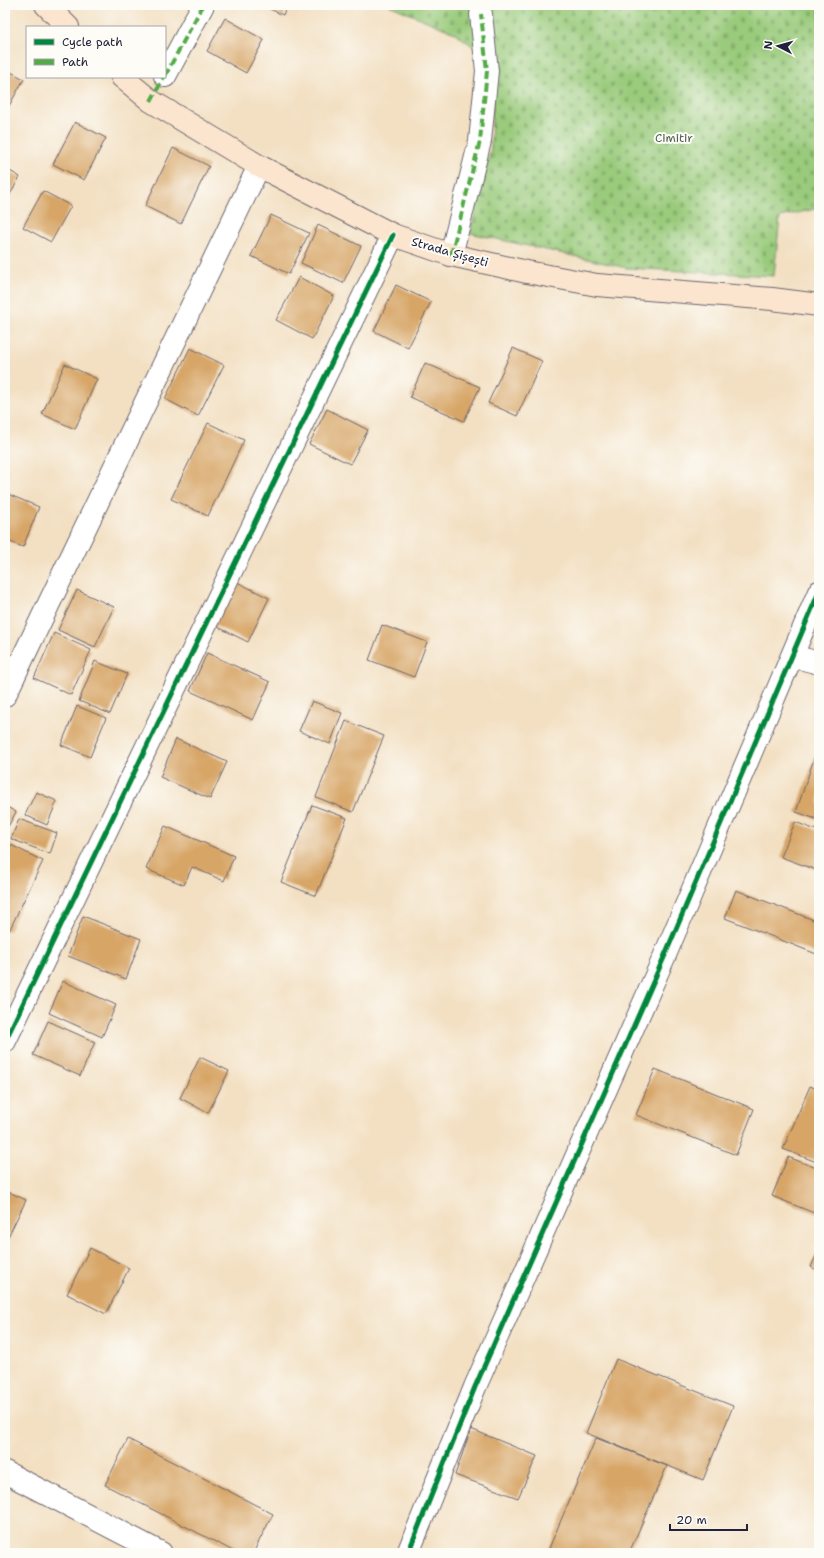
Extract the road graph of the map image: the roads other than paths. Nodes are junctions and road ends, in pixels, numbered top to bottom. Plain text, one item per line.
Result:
1 (46, 5) edge
2 (203, 5) edge
3 (482, 14) dead end
4 (67, 26) edge
5 (166, 75) edge
6 (123, 78) edge
7 (164, 78) edge
8 (152, 101) junction
9 (260, 166) junction
10 (393, 235) junction
11 (451, 255) junction
12 (819, 305) edge
13 (819, 592) edge
14 (792, 656) junction
15 (819, 663) edge
16 (5, 695) edge
17 (5, 1041) edge
18 (5, 1472) edge
19 (161, 1553) edge
20 (408, 1553) edge

1 - 4 street
2 - 5 street
3 - 11 street
6 - 8 street, Strada Șișești
7 - 8 street
8 - 9 street, Strada Șișești
9 - 10 street, Strada Șișești
9 - 16 street
10 - 11 street, Strada Șișești
10 - 17 street
11 - 12 street, Strada Șișești
13 - 14 street
14 - 15 street
14 - 20 street
18 - 19 street

